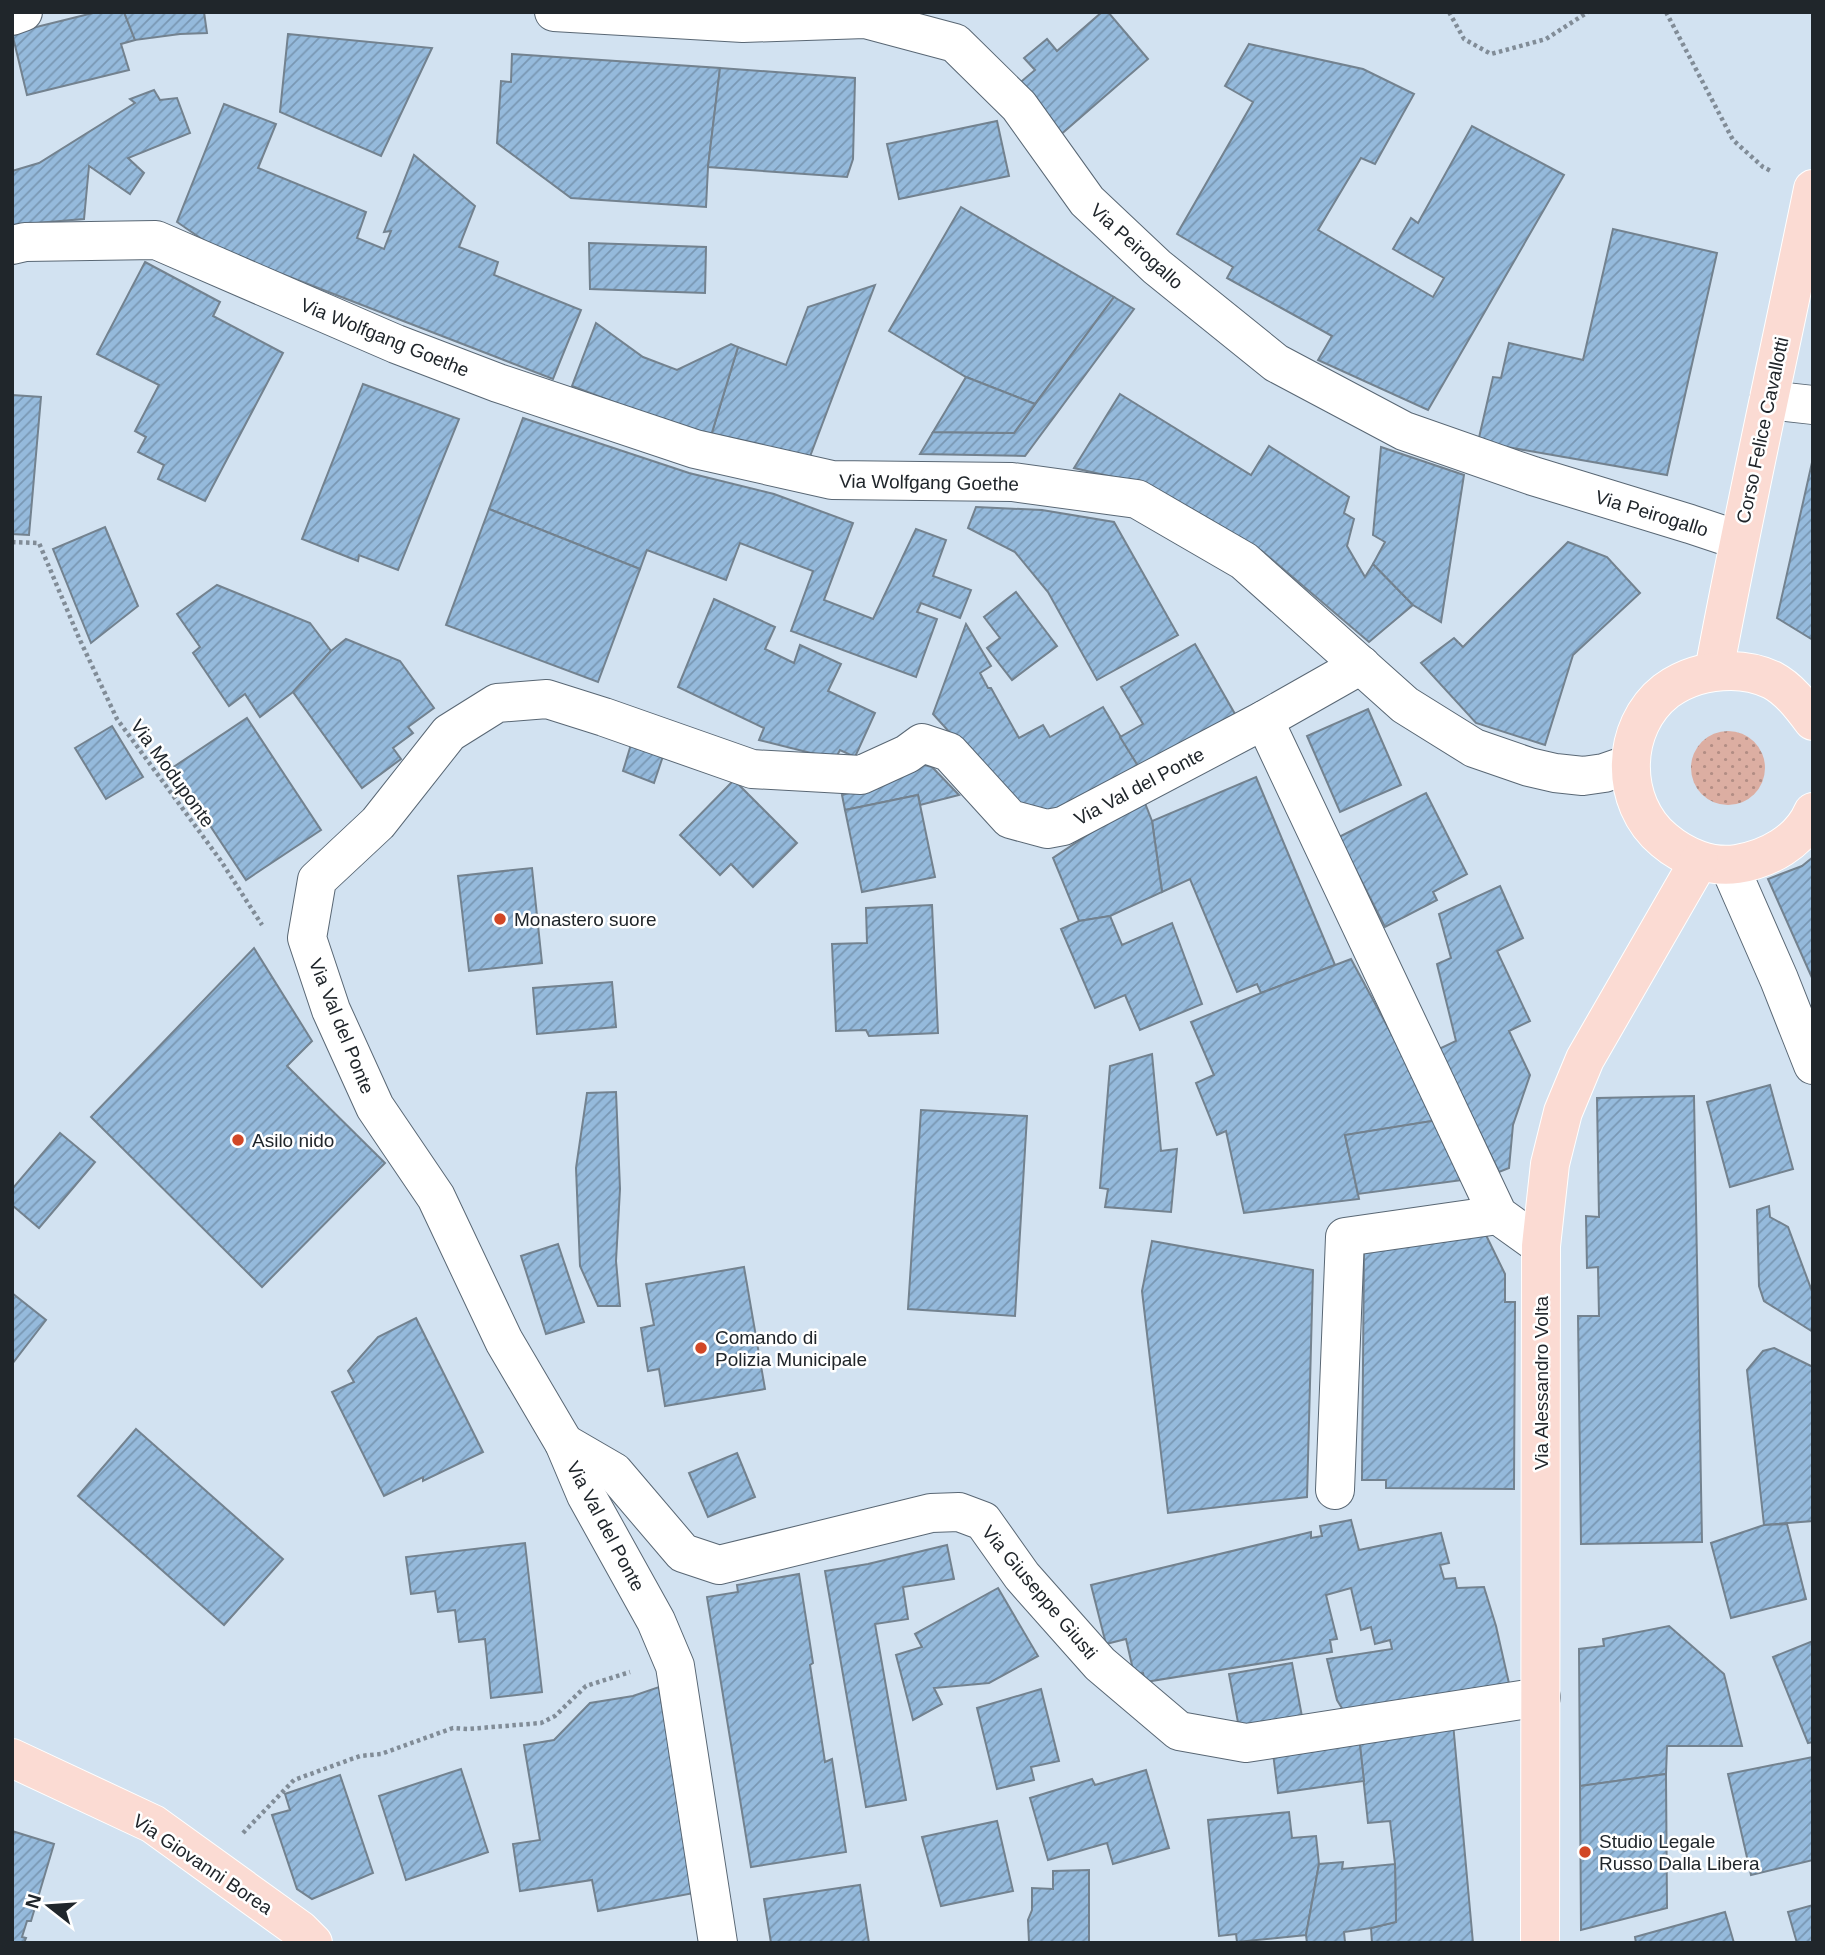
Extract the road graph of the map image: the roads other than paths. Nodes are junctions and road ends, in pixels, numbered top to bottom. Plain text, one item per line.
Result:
1 (23, 12) edge
2 (554, 12) edge
3 (12, 16) edge
4 (1813, 190) edge
5 (12, 245) edge
6 (1769, 400) junction
7 (1813, 405) edge
8 (1738, 540) junction
9 (1361, 665) junction
10 (1714, 671) junction
11 (1264, 720) junction
12 (1813, 721) edge
13 (1630, 764) junction
14 (1813, 812) edge
15 (1714, 863) junction
16 (1813, 1065) edge
17 (1497, 1215) junction
18 (1541, 1246) junction
19 (564, 1443) junction
20 (1335, 1490) dead end
21 (1541, 1697) junction
22 (12, 1758) edge
23 (313, 1943) edge
24 (718, 1943) edge
25 (1540, 1943) edge

1 - 3 street
2 - 8 street, Via Peirogallo
4 - 6 main road, Corso Felice Cavallotti
5 - 9 street, Via Wolfgang Goethe
6 - 7 street
6 - 8 main road, Corso Felice Cavallotti
8 - 10 main road, Corso Felice Cavallotti
9 - 11 street, Via Val del Ponte
9 - 13 street, Via Wolfgang Goethe
10 - 12 main road
10 - 13 main road
11 - 17 street
11 - 19 street, Via Val del Ponte
13 - 15 main road
14 - 15 main road
15 - 16 street
15 - 18 main road, Via Alessandro Volta
17 - 18 street
17 - 20 street
18 - 21 main road, Via Alessandro Volta
19 - 21 street, Via Giuseppe Giusti
19 - 24 street, Via Val del Ponte
21 - 25 main road, Via Alessandro Volta
22 - 23 main road, Via Giovanni Borea

